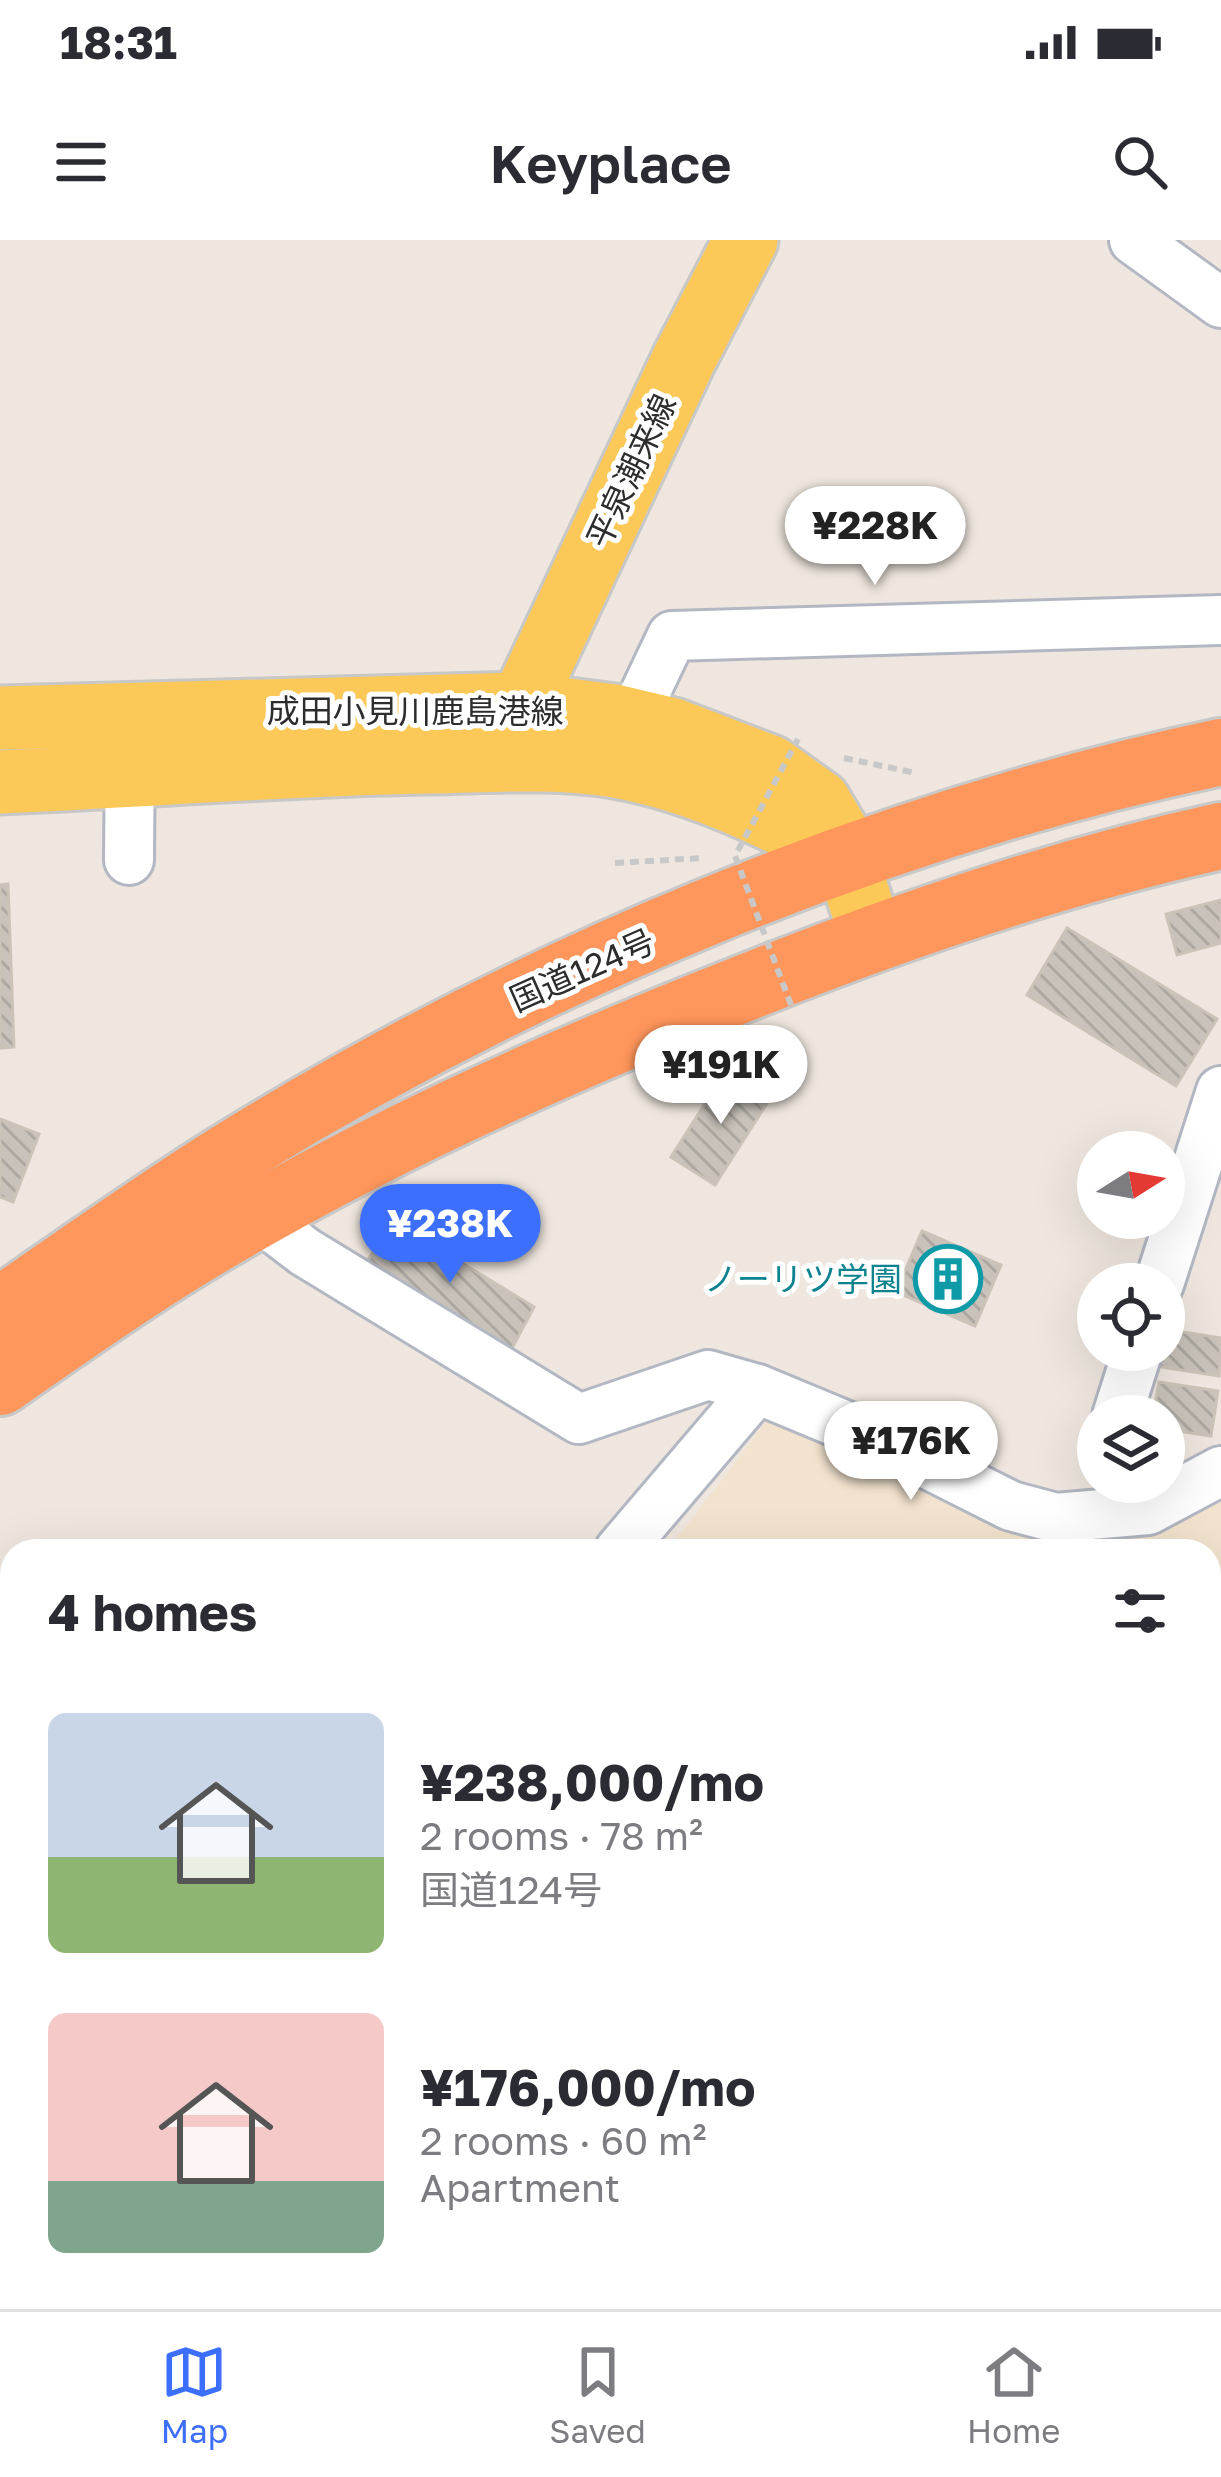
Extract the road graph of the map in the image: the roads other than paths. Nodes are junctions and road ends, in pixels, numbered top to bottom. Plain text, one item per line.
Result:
1 (746, 240) edge
2 (1134, 240) edge
3 (1221, 303) edge
4 (1221, 620) edge
5 (522, 704) junction
6 (130, 715) junction
7 (0, 718) edge
8 (632, 720) junction
9 (1221, 752) edge
10 (129, 777) junction
11 (0, 782) edge
12 (1221, 836) edge
13 (846, 858) junction
14 (129, 860) dead end
15 (872, 937) junction
16 (1221, 1091) edge
17 (259, 1216) junction
18 (1166, 1263) edge
19 (0, 1311) edge
20 (0, 1382) edge
21 (758, 1389) junction
22 (1218, 1475) edge
23 (1185, 1492) edge
24 (1078, 1503) edge
25 (1121, 1503) edge
26 (1162, 1503) edge
27 (629, 1539) edge

1 - 5 main road, 平泉潮来線
2 - 3 street
4 - 8 street
5 - 6 main road, 成田小見川鹿島港線
5 - 8 main road, 成田小見川鹿島港線
6 - 7 main road, 成田小見川鹿島港線
6 - 10 street
8 - 13 main road, 成田小見川鹿島港線
9 - 13 highway, 国道124号
10 - 11 main road, 成田小見川鹿島港線
10 - 13 main road, 成田小見川鹿島港線
10 - 14 street
12 - 15 highway
13 - 15 main road, 成田小見川鹿島港線
13 - 19 highway, 国道124号
15 - 17 highway
16 - 18 street
17 - 20 highway
17 - 21 street
21 - 24 street
21 - 27 street
22 - 23 street
25 - 26 street

